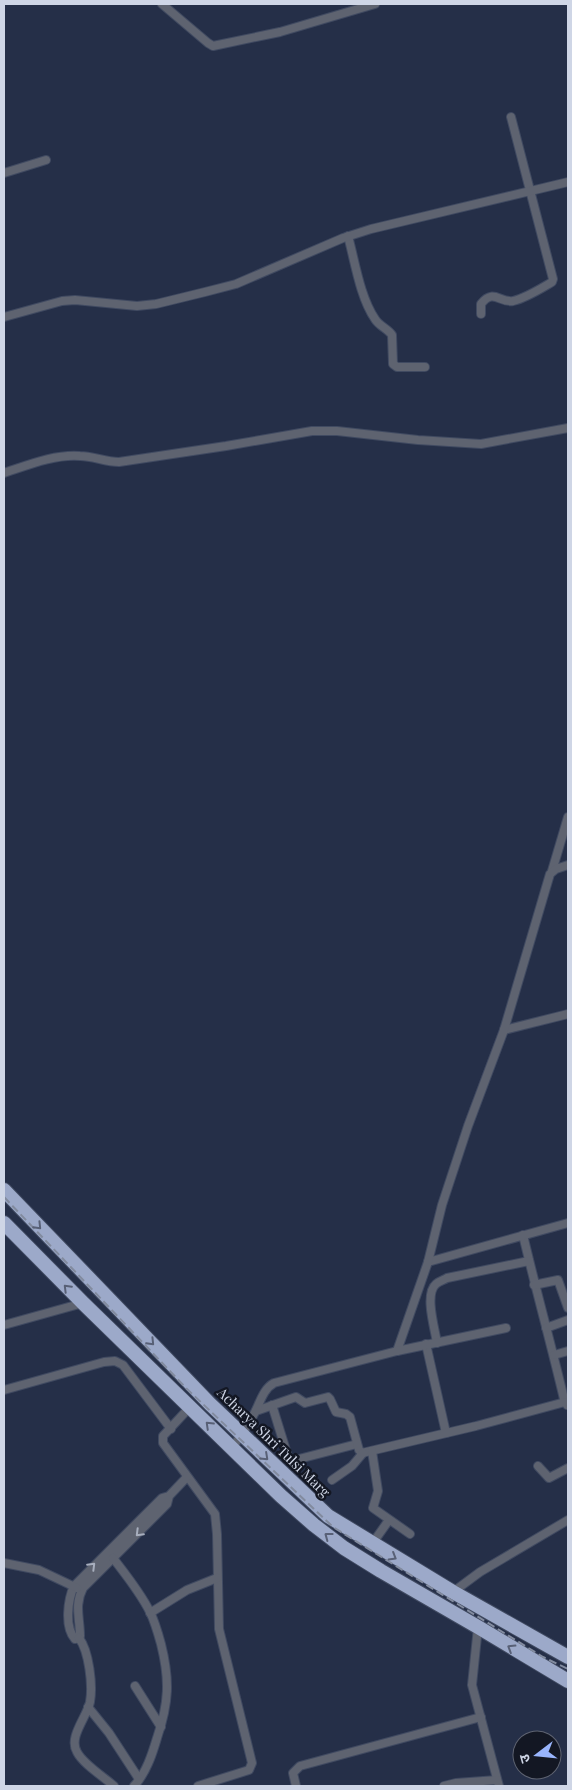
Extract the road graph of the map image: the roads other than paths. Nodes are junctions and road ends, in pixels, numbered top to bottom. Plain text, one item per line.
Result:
1 (162, 4) edge
2 (375, 4) edge
3 (511, 117) dead end
4 (46, 160) dead end
5 (4, 173) edge
6 (568, 182) edge
7 (530, 190) junction
8 (348, 236) junction
9 (480, 314) dead end
10 (4, 317) edge
11 (424, 367) dead end
12 (568, 428) edge
13 (4, 473) edge
14 (568, 817) edge
15 (568, 865) edge
16 (552, 871) junction
17 (568, 1014) edge
18 (504, 1030) junction
19 (4, 1190) edge
20 (4, 1223) edge
21 (568, 1223) edge
22 (523, 1235) junction
23 (529, 1261) junction
24 (428, 1262) junction
25 (534, 1285) junction
26 (82, 1303) junction
27 (568, 1308) edge
28 (568, 1320) edge
29 (4, 1325) edge
30 (506, 1328) dead end
31 (546, 1328) junction
32 (437, 1343) junction
33 (426, 1344) junction
34 (396, 1351) junction
35 (568, 1351) edge
36 (554, 1355) junction
37 (4, 1390) edge
38 (567, 1404) edge
39 (272, 1405) junction
40 (190, 1407) junction
41 (256, 1411) junction
42 (171, 1429) junction
43 (446, 1434) junction
44 (242, 1435) junction
45 (357, 1444) junction
46 (232, 1448) junction
47 (372, 1451) junction
48 (363, 1452) junction
49 (538, 1466) dead end
50 (568, 1468) edge
51 (187, 1477) junction
52 (332, 1480) dead end
53 (169, 1496) junction
54 (389, 1520) junction
55 (568, 1520) edge
56 (410, 1534) dead end
57 (372, 1544) junction
58 (113, 1558) junction
59 (4, 1563) edge
60 (217, 1578) junction
61 (74, 1586) junction
62 (82, 1590) junction
63 (453, 1592) junction
64 (150, 1613) junction
65 (478, 1627) junction
66 (79, 1638) junction
67 (550, 1646) junction
68 (568, 1657) edge
69 (540, 1665) junction
70 (568, 1682) edge
71 (136, 1686) dead end
72 (88, 1707) junction
73 (481, 1717) junction
74 (161, 1727) junction
75 (139, 1779) junction
76 (498, 1783) edge
77 (114, 1786) edge
78 (134, 1786) edge
79 (198, 1786) edge
80 (296, 1786) edge
81 (444, 1786) edge

1 - 2 street
3 - 7 street
4 - 5 street
6 - 7 street
7 - 8 street
7 - 9 street
8 - 10 street
8 - 11 street
12 - 13 street
14 - 16 street
15 - 16 street
16 - 18 street
17 - 18 street
18 - 24 street
19 -> 44 highway, Acharya Shri Tulsi Marg
26 -> 20 highway
21 - 22 street
22 - 23 street
22 - 24 street
23 - 25 street
23 - 32 street
24 - 34 street
25 - 27 street
25 - 31 street
26 - 29 street
26 - 40 highway
28 - 31 street
30 - 32 street
31 - 36 street
32 - 33 street
33 - 34 street
33 - 43 street
34 - 41 street
35 - 36 street
36 - 38 street
37 - 42 street
38 - 43 street
39 - 41 street
39 - 45 street
39 - 45 street
40 - 42 street
46 -> 40 highway
41 - 44 street
42 - 51 street
43 - 47 street
44 - 46 street
44 -> 57 highway, Acharya Shri Tulsi Marg
45 - 48 street
65 -> 46 highway
47 - 48 street
47 - 54 street
48 - 52 street
49 - 50 street
51 - 53 street
51 - 60 street
53 -> 58 street
61 -> 53 street
54 - 56 street
54 - 57 street
55 - 63 street
57 -> 63 highway, Acharya Shri Tulsi Marg
58 - 62 street
58 - 64 street
59 - 61 street
60 - 64 street
60 - 79 street
61 - 62 street
61 - 66 street
62 - 66 street
63 - 67 highway, Acharya Shri Tulsi Marg
64 - 74 street
69 -> 65 highway
65 - 73 street
66 - 72 street
67 - 68 highway, Acharya Shri Tulsi Marg
67 - 69 highway
69 - 70 highway
71 - 74 street
72 - 75 street
72 - 77 street
73 - 76 street
73 - 80 street
74 - 75 street
75 - 78 street
76 - 81 street

